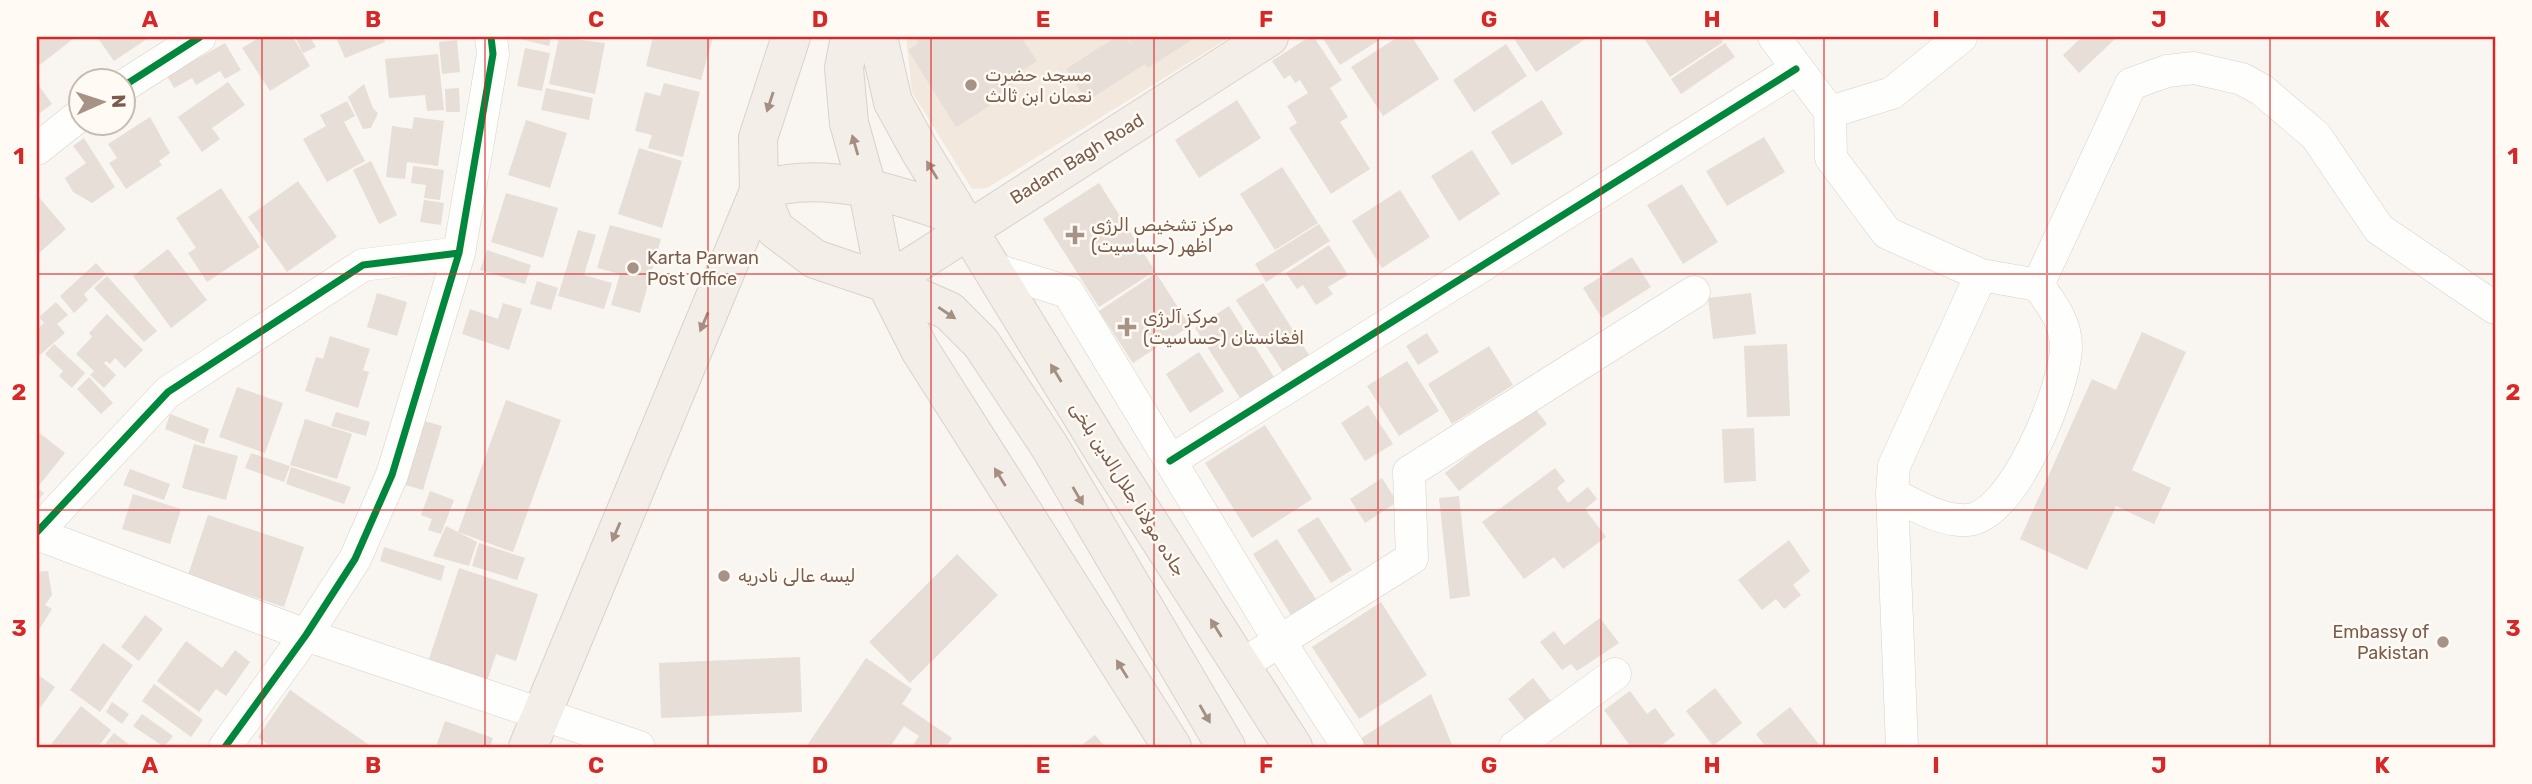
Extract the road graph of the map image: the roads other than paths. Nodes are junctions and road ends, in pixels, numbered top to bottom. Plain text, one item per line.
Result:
1 (200, 37) edge
2 (491, 37) edge
3 (790, 37) edge
4 (850, 37) edge
5 (878, 37) edge
6 (1269, 37) edge
7 (1774, 37) edge
8 (1961, 37) edge
9 (1796, 69) junction
10 (136, 79) edge
11 (1830, 112) junction
12 (66, 126) edge
13 (37, 149) edge
14 (759, 191) junction
15 (868, 191) junction
16 (964, 222) junction
17 (458, 253) junction
18 (993, 270) junction
19 (1981, 275) junction
20 (886, 283) junction
21 (2038, 285) junction
22 (1694, 292) dead end
23 (2495, 308) edge
24 (1170, 461) junction
25 (1892, 494) junction
26 (37, 533) edge
27 (306, 635) junction
28 (1280, 642) junction
29 (1240, 666) junction
30 (1615, 674) dead end
31 (534, 730) edge
32 (225, 747) edge
33 (639, 747) edge
34 (1172, 747) edge
35 (1226, 747) edge
36 (1293, 747) edge
37 (1348, 747) edge
38 (1515, 747) edge
39 (1902, 747) edge

1 - 10 street
2 - 17 street
3 -> 14 main road
15 -> 4 main road
16 -> 5 main road, جاده مولانا جلال‌الدین بلخی
6 - 16 main road, Badam Bagh Road
7 - 9 street
8 - 11 street
9 - 11 street
9 - 24 street
11 - 19 street
12 - 13 street
14 - 15 main road
14 - 20 main road
14 -> 31 main road
15 - 16 main road
15 - 20 main road
16 - 18 main road, جاده مولانا جلال‌الدین بلخی
16 - 20 main road, Badam Bagh Road
17 - 26 street
17 - 27 street
18 - 24 street
29 -> 18 main road, جاده مولانا جلال‌الدین بلخی
19 - 21 street
19 - 25 street
34 -> 20 main road
20 -> 35 main road
21 - 23 street
21 - 25 street
22 - 28 street
24 - 28 street
25 - 39 street
26 - 27 street
27 - 31 street
27 - 32 street
28 - 29 street
28 - 37 street
29 - 36 main road, جاده مولانا جلال‌الدین بلخی
30 - 38 street
31 - 33 street

